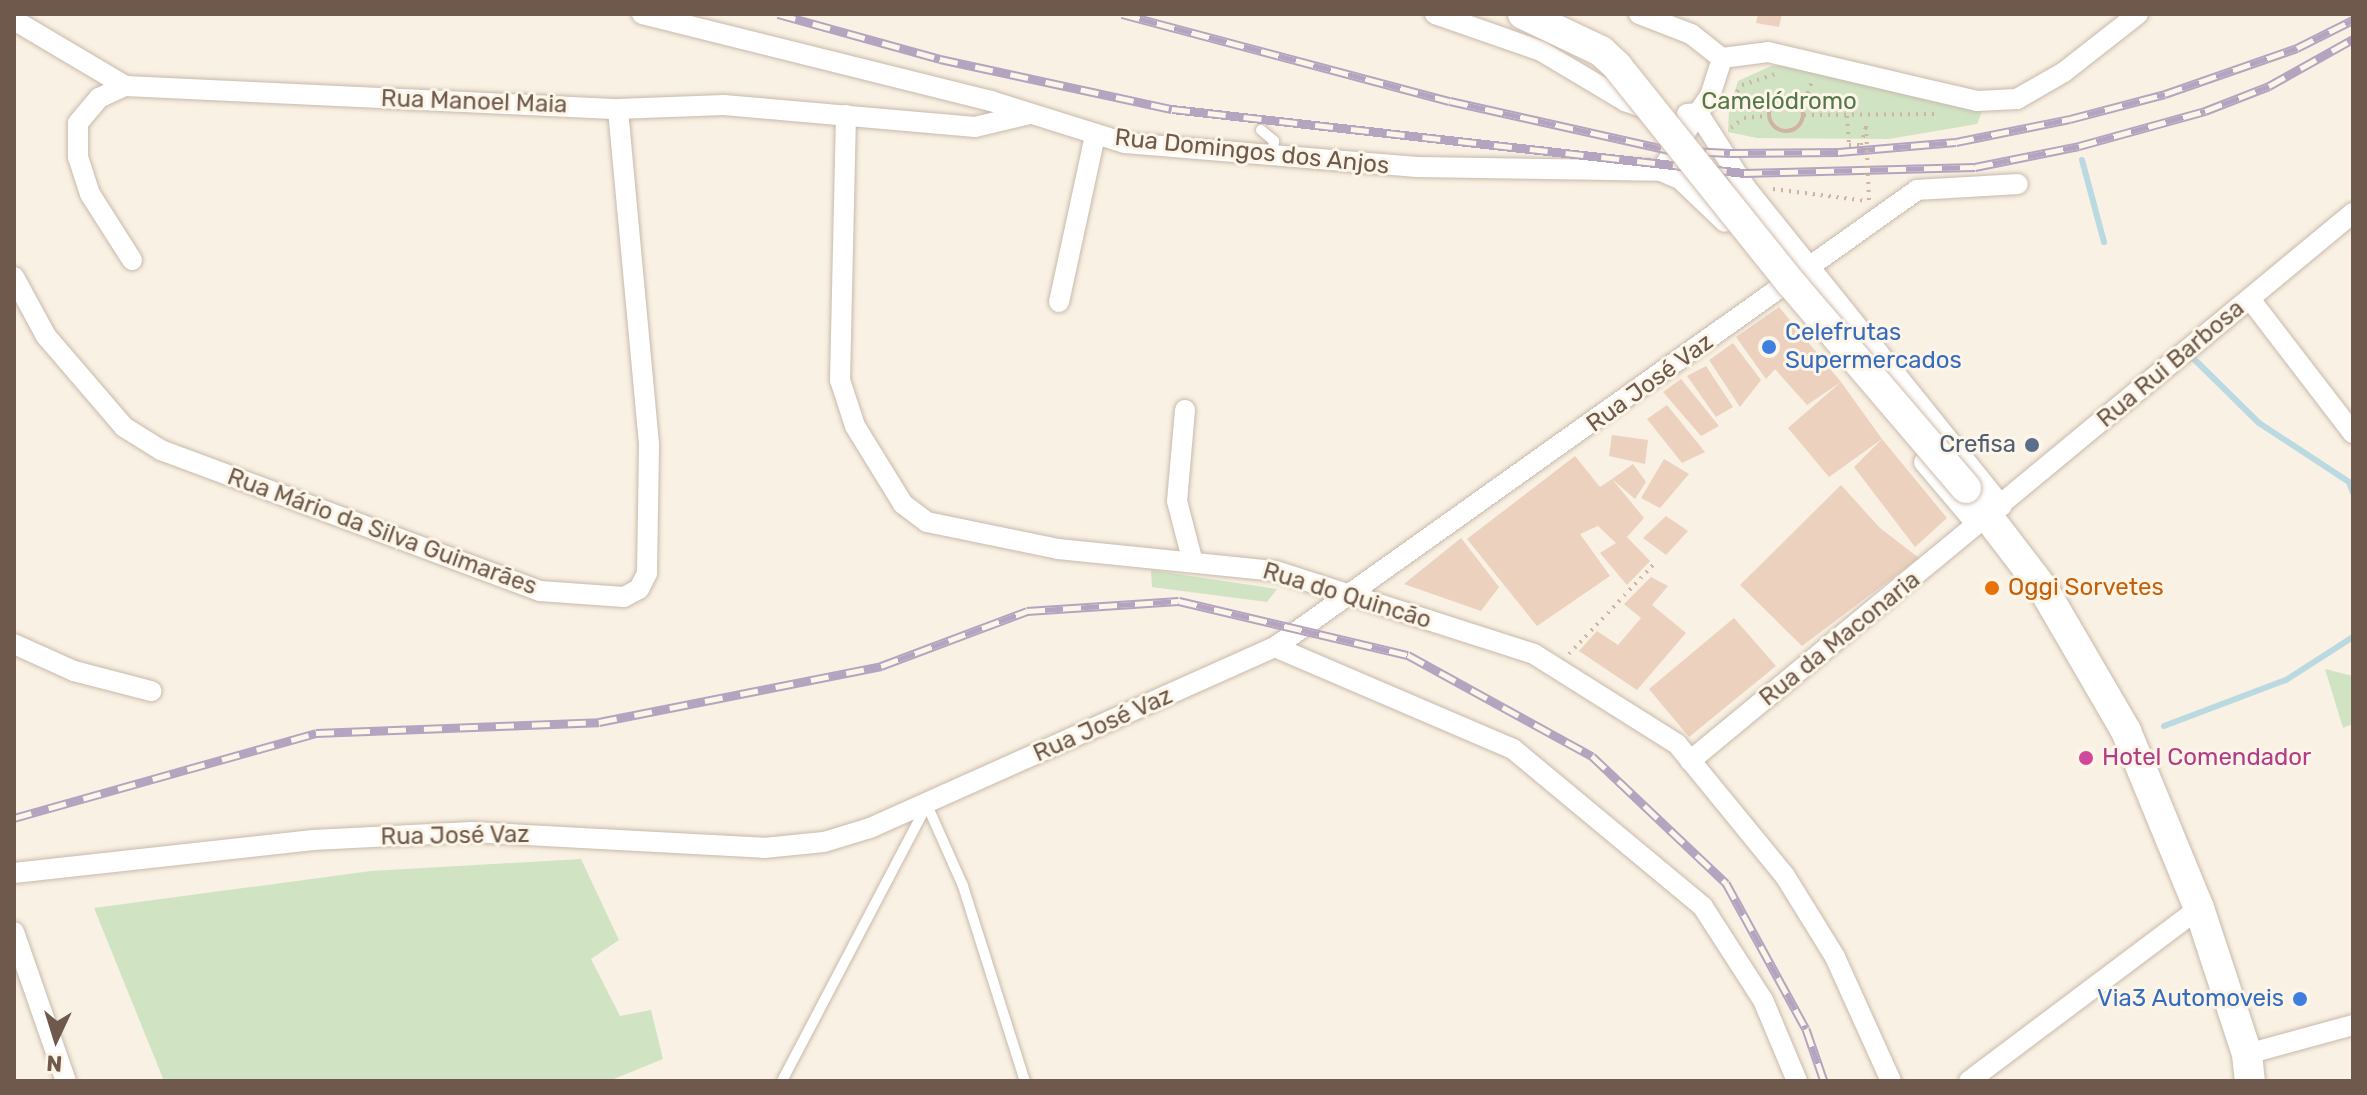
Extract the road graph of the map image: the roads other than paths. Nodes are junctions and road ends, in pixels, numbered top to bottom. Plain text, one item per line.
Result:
1 (642, 14) edge
2 (1435, 14) edge
3 (1523, 14) edge
4 (1639, 14) edge
5 (2138, 14) edge
6 (14, 20) edge
7 (1722, 58) junction
8 (125, 86) junction
9 (618, 109) junction
10 (1033, 113) junction
11 (1698, 113) junction
12 (846, 115) junction
13 (1261, 130) dead end
14 (1095, 136) junction
15 (1272, 157) junction
16 (1661, 171) junction
17 (2018, 184) dead end
18 (2352, 216) edge
19 (132, 260) dead end
20 (1812, 266) junction
21 (14, 277) edge
22 (1780, 290) junction
23 (2250, 299) junction
24 (1059, 302) dead end
25 (1185, 410) dead end
26 (2353, 433) edge
27 (1990, 516) junction
28 (1192, 559) junction
29 (1353, 596) junction
30 (14, 644) edge
31 (1275, 647) junction
32 (151, 691) dead end
33 (1690, 761) junction
34 (927, 805) junction
35 (14, 873) edge
36 (2199, 908) junction
37 (14, 932) edge
38 (2353, 1025) edge
39 (2249, 1067) edge
40 (66, 1081) edge
41 (782, 1081) edge
42 (1025, 1081) edge
43 (1797, 1081) edge
44 (1891, 1081) edge
45 (1969, 1081) edge

1 - 10 street, Rua Domingos dos Anjos
2 - 11 street
3 - 27 main road, bridge
4 - 7 street
5 - 7 street
6 - 8 street
7 - 11 street
8 - 9 street, Rua Manoel Maia
8 - 19 street
9 - 12 street, Rua Manoel Maia
9 - 21 street, Rua Mário da Silva Guimarães
10 - 12 street, Rua Manoel Maia
10 - 14 street, Rua Domingos dos Anjos
11 - 16 street
11 - 20 street
12 - 28 street, Rua do Quincão
13 - 15 lane
14 - 15 street, Rua Domingos dos Anjos
14 - 24 street
15 - 16 street, Rua Domingos dos Anjos
16 - 22 street
17 - 20 street, Rua José Vaz
18 - 23 street, Rua Rui Barbosa
20 - 22 street, Rua José Vaz
20 - 27 street
22 - 27 street
22 - 29 street, Rua José Vaz
23 - 26 street
23 - 27 street, Rua Rui Barbosa
25 - 28 street
27 - 33 street, Rua da Maconaria
27 - 36 main road
28 - 29 street, Rua do Quincão
29 - 31 street, Rua José Vaz
29 - 33 street, Rua do Quincão
30 - 32 street
31 - 34 street, Rua José Vaz
31 - 43 street
33 - 44 street, Rua do Quincão
34 - 35 street, Rua José Vaz
34 - 41 lane
34 - 42 lane
36 - 39 main road
36 - 45 street
37 - 40 street
38 - 39 street

